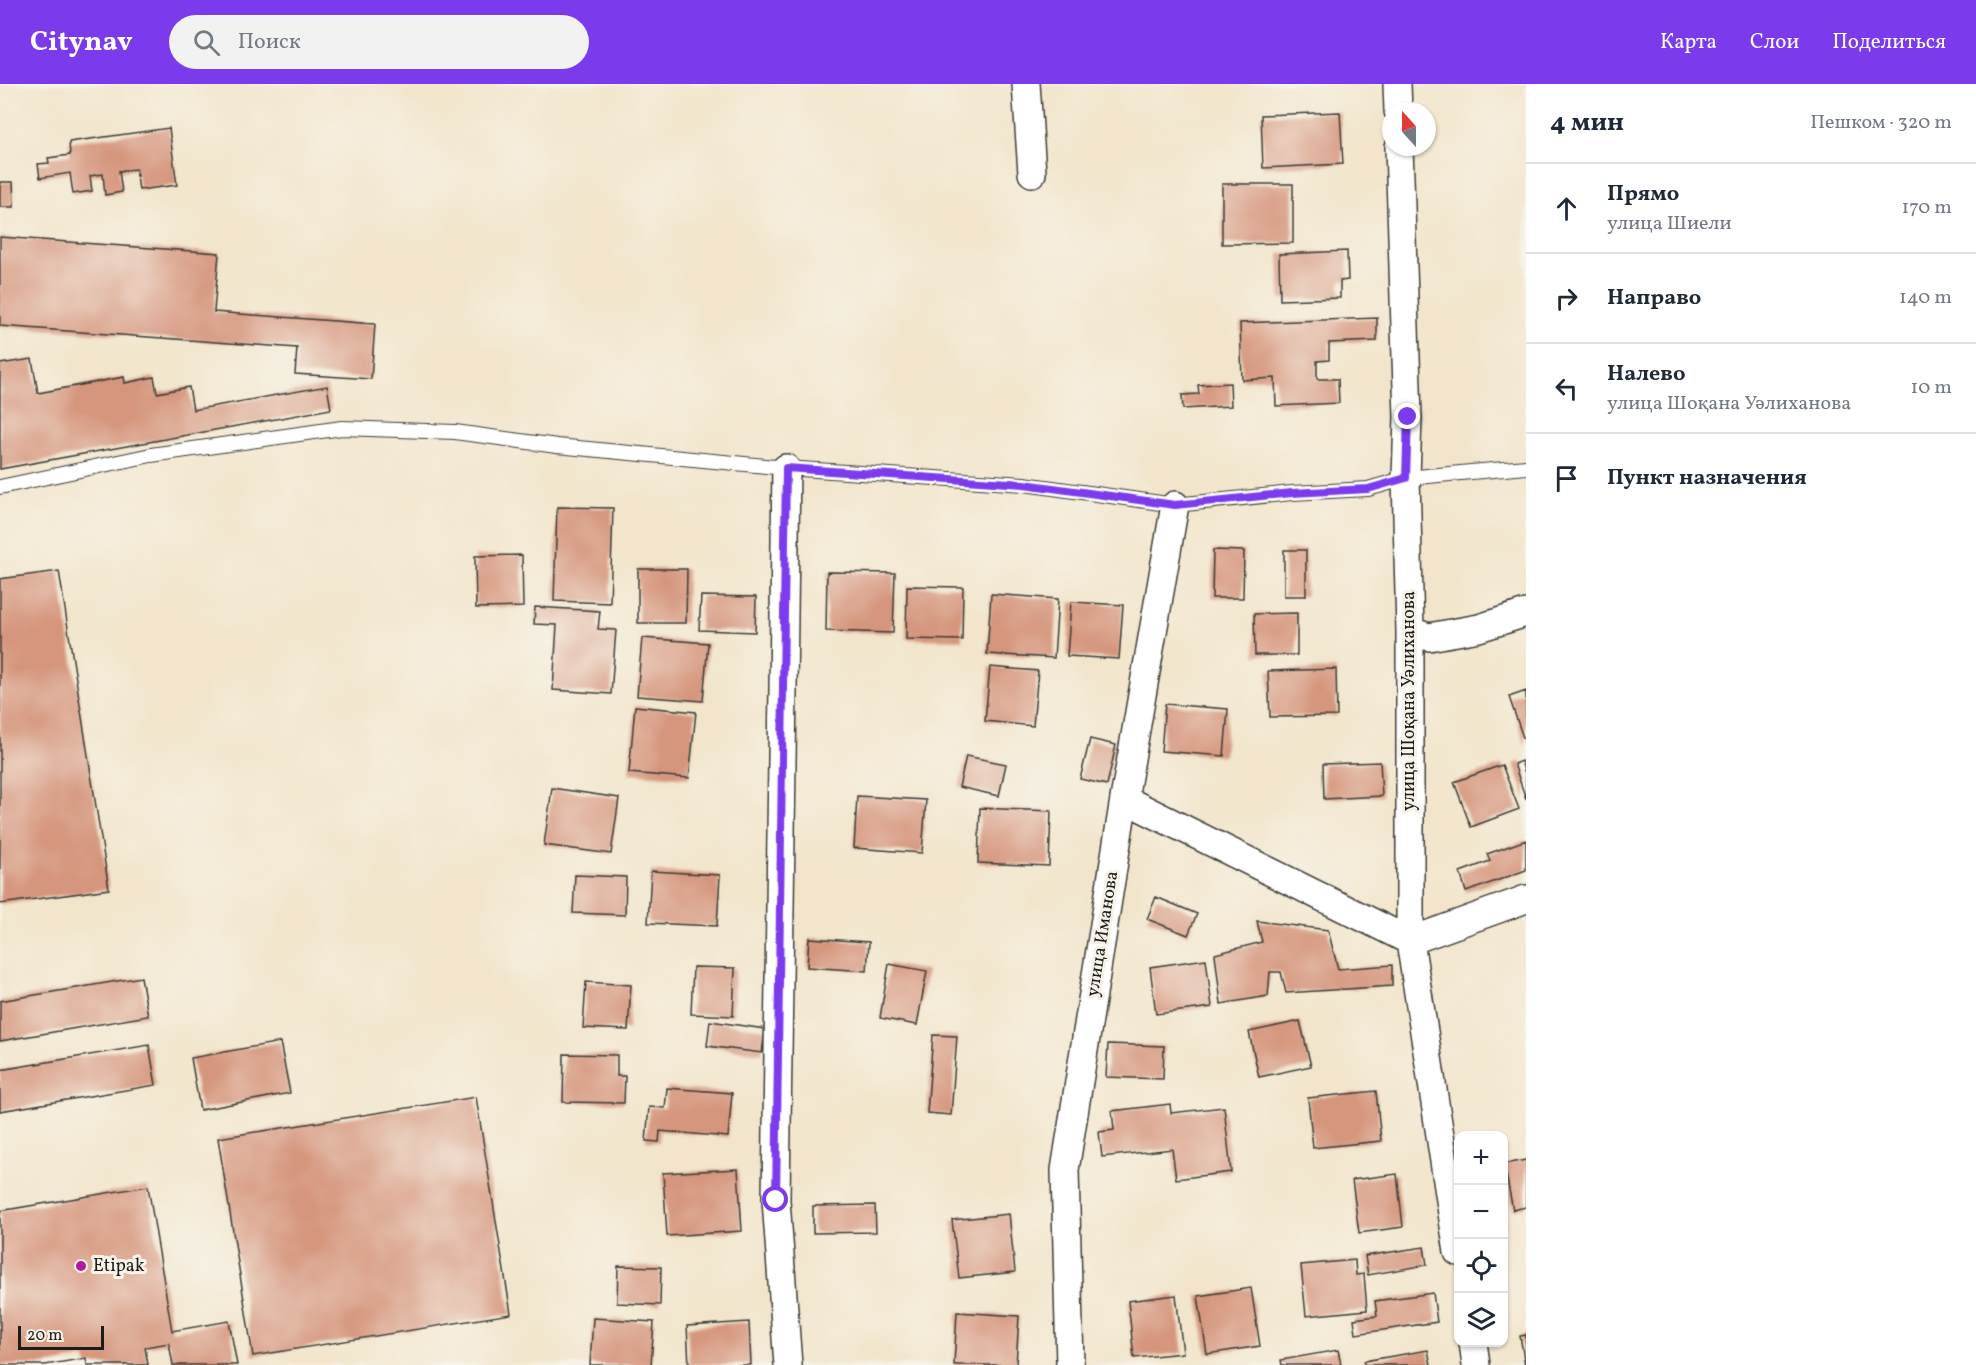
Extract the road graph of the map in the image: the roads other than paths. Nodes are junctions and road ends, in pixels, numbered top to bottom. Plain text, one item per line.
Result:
1 (1026, 84) edge
2 (1397, 84) edge
3 (1398, 102) edge
4 (1399, 156) edge
5 (1032, 174) dead end
6 (1526, 467) edge
7 (786, 468) junction
8 (1406, 478) junction
9 (0, 487) edge
10 (1175, 505) junction
11 (1526, 614) edge
12 (1410, 631) junction
13 (1124, 799) junction
14 (1526, 899) edge
15 (1410, 941) junction
16 (1456, 1239) edge
17 (1474, 1347) edge
18 (788, 1365) edge
19 (1070, 1365) edge
20 (1476, 1365) edge

1 - 5 street
2 - 3 street
4 - 8 street, улица Шоқана Уәлиханова
6 - 8 lane
7 - 9 lane
7 - 10 lane
7 - 18 street
8 - 10 lane
8 - 12 street, улица Шоқана Уәлиханова
10 - 13 street, улица Иманова
11 - 12 street
12 - 15 street, улица Шоқана Уәлиханова
13 - 15 street
13 - 19 street, улица Иманова
14 - 15 street
15 - 16 street, улица Шоқана Уәлиханова
17 - 20 street

